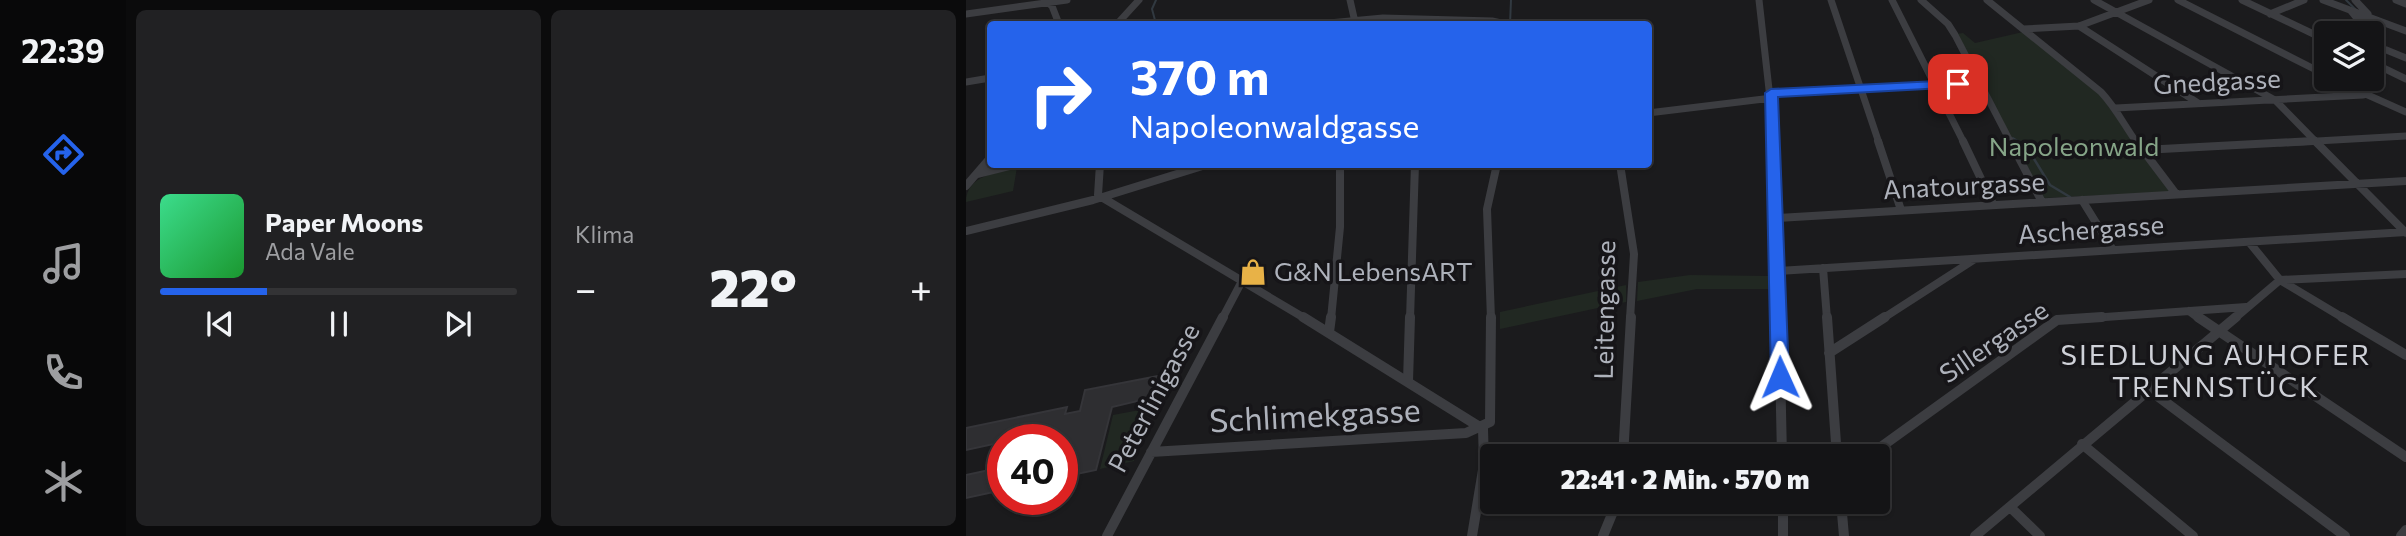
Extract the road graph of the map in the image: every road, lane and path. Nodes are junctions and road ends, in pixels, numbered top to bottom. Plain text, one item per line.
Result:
1 (1067, 0) edge
2 (1139, 0) edge
3 (1350, 0) edge
4 (1759, 0) edge
5 (1831, 0) edge
6 (1892, 0) edge
7 (1921, 0) edge
8 (1987, 0) edge
9 (2094, 0) edge
10 (2149, 0) edge
11 (2178, 0) edge
12 (2242, 0) edge
13 (2304, 0) edge
14 (2323, 0) edge
15 (2355, 0) edge
16 (2396, 0) edge
17 (1047, 1) edge
18 (2406, 4) edge
19 (2352, 11) junction
20 (2116, 12) junction
21 (966, 14) edge
22 (2270, 14) junction
23 (2366, 16) junction
24 (1058, 21) edge
25 (1120, 21) edge
26 (1355, 21) edge
27 (1466, 21) edge
28 (2360, 21) edge
29 (2079, 26) junction
30 (2023, 29) junction
31 (2406, 31) edge
32 (2314, 34) edge
33 (2384, 49) edge
34 (2406, 58) edge
35 (2384, 68) edge
36 (2314, 69) edge
37 (987, 78) edge
38 (2406, 79) edge
39 (966, 82) edge
40 (1978, 83) junction
41 (1937, 85) junction
42 (1859, 89) junction
43 (2355, 91) edge
44 (2363, 95) junction
45 (1772, 96) junction
46 (2275, 100) junction
47 (2198, 104) junction
48 (2116, 108) junction
49 (1652, 112) edge
50 (2406, 112) edge
51 (2406, 136) edge
52 (2315, 141) junction
53 (2143, 150) junction
54 (987, 161) edge
55 (1001, 168) edge
56 (1100, 168) edge
57 (1196, 168) edge
58 (1340, 168) edge
59 (1415, 168) edge
60 (1496, 168) edge
61 (1621, 168) edge
62 (976, 174) junction
63 (2406, 181) edge
64 (2357, 184) junction
65 (966, 186) edge
66 (2176, 194) junction
67 (1102, 197) junction
68 (2082, 200) junction
69 (2042, 202) junction
70 (1993, 204) junction
71 (1901, 210) junction
72 (1776, 218) junction
73 (966, 231) edge
74 (2406, 232) edge
75 (2249, 242) junction
76 (2113, 250) junction
77 (1975, 259) junction
78 (1823, 268) junction
79 (1778, 271) junction
80 (2406, 274) edge
81 (2280, 280) junction
82 (1241, 281) junction
83 (2246, 307) junction
84 (2189, 311) junction
85 (2218, 331) junction
86 (1329, 332) junction
87 (1829, 353) junction
88 (2406, 355) edge
89 (1408, 382) junction
90 (2148, 389) junction
91 (1481, 427) junction
92 (1624, 444) edge
93 (1782, 444) edge
94 (1837, 444) edge
95 (1885, 444) edge
96 (2082, 444) junction
97 (1151, 452) junction
98 (2406, 457) edge
99 (2010, 507) junction
100 (1612, 514) edge
101 (1783, 514) edge
102 (1842, 514) edge
103 (2406, 530) edge
104 (1107, 536) edge
105 (1472, 536) edge
106 (1603, 536) edge
107 (1783, 536) edge
108 (1844, 536) edge
109 (1975, 536) edge
110 (2040, 536) edge
111 (2193, 536) edge
112 (2344, 536) edge
113 (2401, 536) edge

1 - 17 street
2 - 25 street
3 - 26 street
4 - 45 street
5 - 42 street
6 - 41 street
7 - 40 street
8 - 30 street
9 - 20 street
10 - 20 street
11 - 36 street
12 - 22 street
13 - 22 street
14 - 19 street
15 - 23 street
16 - 18 street
17 - 21 street
17 - 24 street
19 - 23 street
19 - 28 street
20 - 29 street
20 - 46 street
22 - 32 street
23 - 31 street
26 - 27 street
29 - 30 street
29 - 47 street
30 - 48 street
33 - 34 street
35 - 38 street
37 - 39 street
40 - 41 street
40 - 69 street
41 - 42 street
41 - 70 street
42 - 45 street
42 - 71 street
43 - 44 street
44 - 46 street, Gnedgasse
44 - 50 street
45 - 49 street
45 - 72 street
46 - 47 street, Gnedgasse
46 - 52 street
47 - 48 street, Gnedgasse
48 - 53 street
51 - 52 street
52 - 53 street
52 - 64 street
53 - 66 street
54 - 62 street
55 - 62 street
56 - 67 street
57 - 67 street
58 - 86 street
59 - 89 street
60 - 91 street
61 - 92 street, Leitengasse
62 - 65 street
63 - 64 street, Anatourgasse
64 - 66 street, Anatourgasse
64 - 74 street
66 - 68 street, Anatourgasse
67 - 73 street
67 - 82 street
68 - 69 street, Anatourgasse
68 - 76 street
69 - 70 street, Anatourgasse
70 - 71 street, Anatourgasse
71 - 72 street, Anatourgasse
72 - 79 street
74 - 75 street, Aschergasse
75 - 76 street, Aschergasse
75 - 81 street
76 - 77 street, Aschergasse
77 - 78 street, Aschergasse
77 - 87 street
78 - 79 street, Aschergasse
78 - 87 street
79 - 93 street
80 - 81 street
81 - 83 street
81 - 88 street
82 - 86 street
82 - 97 street, Peterlinigasse
83 - 84 street, Sillergasse
83 - 85 street
84 - 85 street
84 - 95 street, Sillergasse
85 - 90 street
85 - 98 street
86 - 89 street
87 - 94 street
89 - 91 street
90 - 96 street
90 - 112 street
91 - 97 street, Schlimekgasse
91 - 105 street
96 - 99 street
96 - 111 street
97 - 104 street, Peterlinigasse
99 - 109 street
99 - 110 street
100 - 106 street
101 - 107 street
102 - 108 street
103 - 113 street

